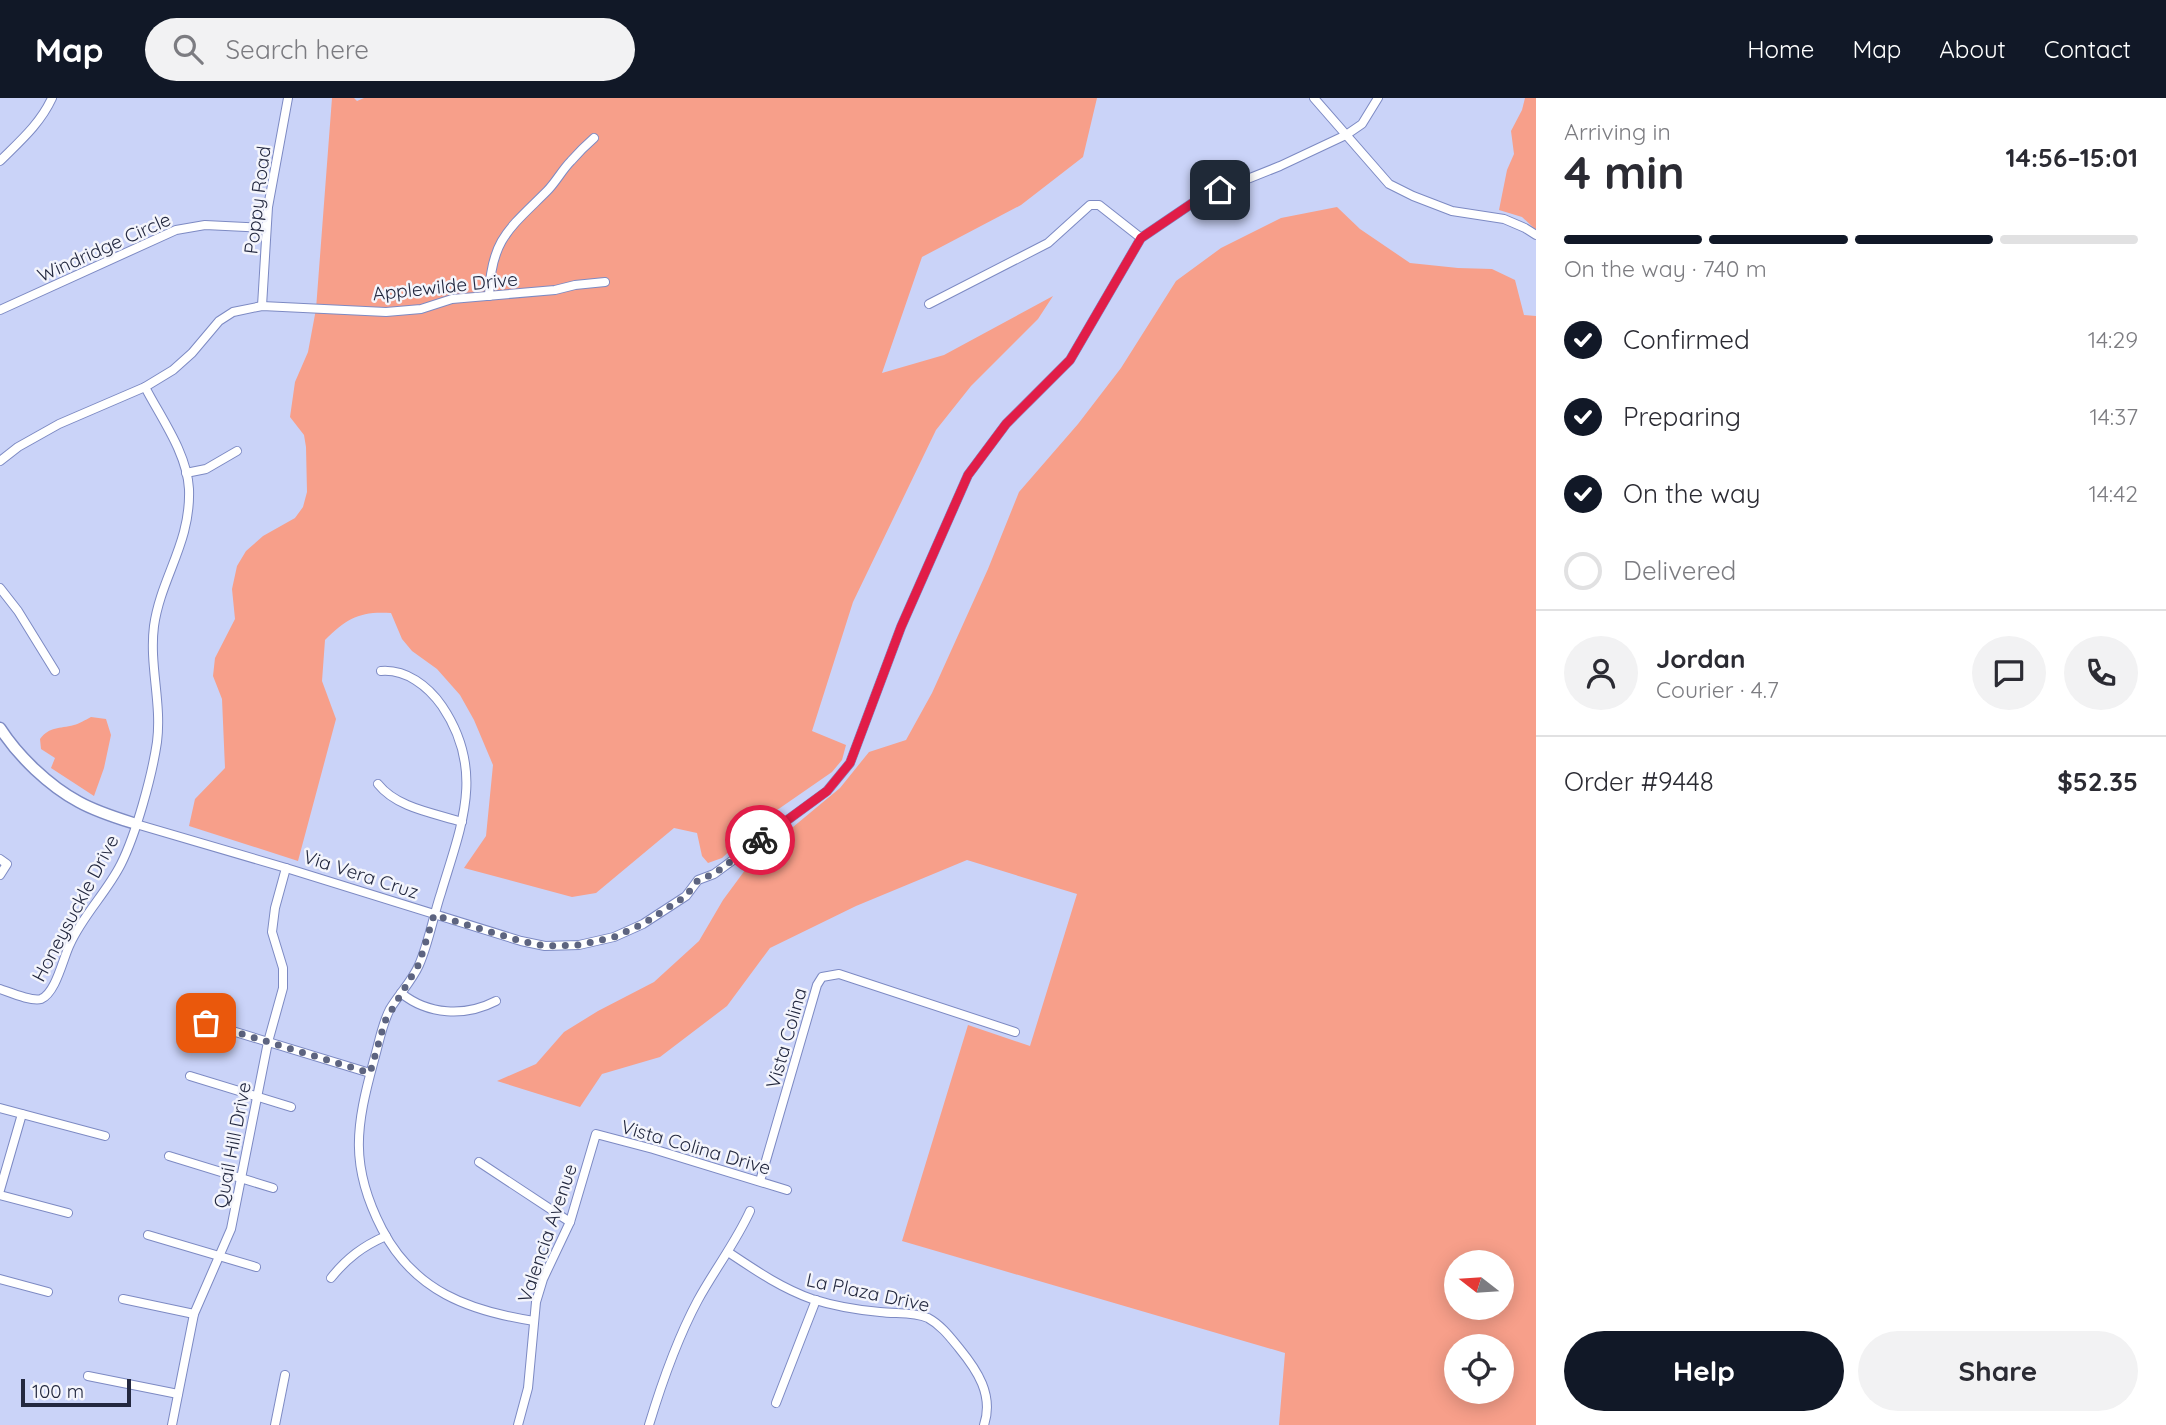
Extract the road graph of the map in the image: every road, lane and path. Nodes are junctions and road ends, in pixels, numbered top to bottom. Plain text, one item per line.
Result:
1 (52, 98) edge
2 (288, 98) edge
3 (1314, 98) edge
4 (1378, 98) edge
5 (1346, 135) junction
6 (594, 138) dead end
7 (0, 161) edge
8 (266, 228) junction
9 (1536, 235) edge
10 (1141, 238) junction
11 (605, 282) dead end
12 (489, 296) junction
13 (929, 304) dead end
14 (262, 306) junction
15 (0, 310) edge
16 (145, 387) junction
17 (237, 451) dead end
18 (0, 461) edge
19 (186, 473) junction
20 (0, 588) edge
21 (55, 671) dead end
22 (381, 671) dead end
23 (0, 728) edge
24 (377, 784) dead end
25 (462, 822) junction
26 (136, 824) junction
27 (0, 859) edge
28 (286, 868) junction
29 (0, 875) edge
30 (434, 915) junction
31 (0, 989) edge
32 (401, 993) junction
33 (496, 1001) dead end
34 (193, 1019) dead end
35 (1015, 1032) dead end
36 (268, 1042) junction
37 (370, 1073) junction
38 (190, 1076) dead end
39 (257, 1097) junction
40 (291, 1107) dead end
41 (0, 1108) edge
42 (22, 1114) junction
43 (596, 1135) joint
44 (105, 1136) dead end
45 (169, 1156) dead end
46 (479, 1162) dead end
47 (241, 1178) junction
48 (760, 1181) junction
49 (273, 1188) dead end
50 (787, 1190) dead end
51 (0, 1192) edge
52 (750, 1211) dead end
53 (68, 1213) dead end
54 (570, 1222) junction
55 (148, 1235) dead end
56 (386, 1236) junction
57 (728, 1252) junction
58 (220, 1257) junction
59 (256, 1267) dead end
60 (331, 1278) dead end
61 (0, 1279) edge
62 (48, 1292) dead end
63 (123, 1298) dead end
64 (816, 1300) junction
65 (194, 1314) junction
66 (534, 1321) junction
67 (88, 1376) dead end
68 (285, 1376) dead end
69 (178, 1394) junction
70 (776, 1403) dead end
71 (172, 1425) edge
72 (275, 1425) edge
73 (518, 1425) edge
74 (649, 1425) edge
75 (984, 1425) edge

1 - 7 street
2 - 8 street, Poppy Road
3 - 5 street
4 - 5 street, Via Vera Cruz
5 - 9 street
5 - 10 street, Via Vera Cruz
6 - 12 street
8 - 14 street, Poppy Road
8 - 15 street, Windridge Circle
10 - 13 street
10 - 30 street, Via Vera Cruz
11 - 12 street, Applewilde Drive
12 - 14 street, Applewilde Drive
14 - 16 street, Applewilde Drive
16 - 18 street, Applewilde Drive
16 - 19 street, Honeysuckle Drive
17 - 19 street
19 - 26 street, Honeysuckle Drive
20 - 21 street
22 - 25 street
23 - 26 street, Via Vera Cruz
24 - 25 street
25 - 30 street
26 - 28 street, Via Vera Cruz
26 - 31 street, Honeysuckle Drive
27 - 29 street
28 - 30 street, Via Vera Cruz
28 - 36 street, Quail Hill Drive
30 - 32 street
32 - 33 street
32 - 37 street
34 - 36 street
35 - 48 street, Vista Colina
36 - 37 street
36 - 39 street, Quail Hill Drive
37 - 56 street
38 - 39 street
39 - 40 street
39 - 47 street, Quail Hill Drive
41 - 42 street
42 - 44 street
42 - 51 street
43 - 48 street, Vista Colina Drive
43 - 54 street, Valencia Avenue
45 - 47 street
46 - 54 street
47 - 49 street
47 - 58 street, Quail Hill Drive
48 - 50 street, Vista Colina Drive
51 - 53 street
52 - 57 street
54 - 66 street, Valencia Avenue
55 - 58 street
56 - 60 street
56 - 66 street
57 - 64 street, La Plaza Drive
57 - 74 street
58 - 59 street
58 - 65 street, Quail Hill Drive
61 - 62 street
63 - 65 street
64 - 70 street
64 - 75 street, La Plaza Drive
65 - 69 street, Quail Hill Drive
66 - 73 street, Valencia Avenue
67 - 69 street
68 - 72 street
69 - 71 street, Quail Hill Drive

